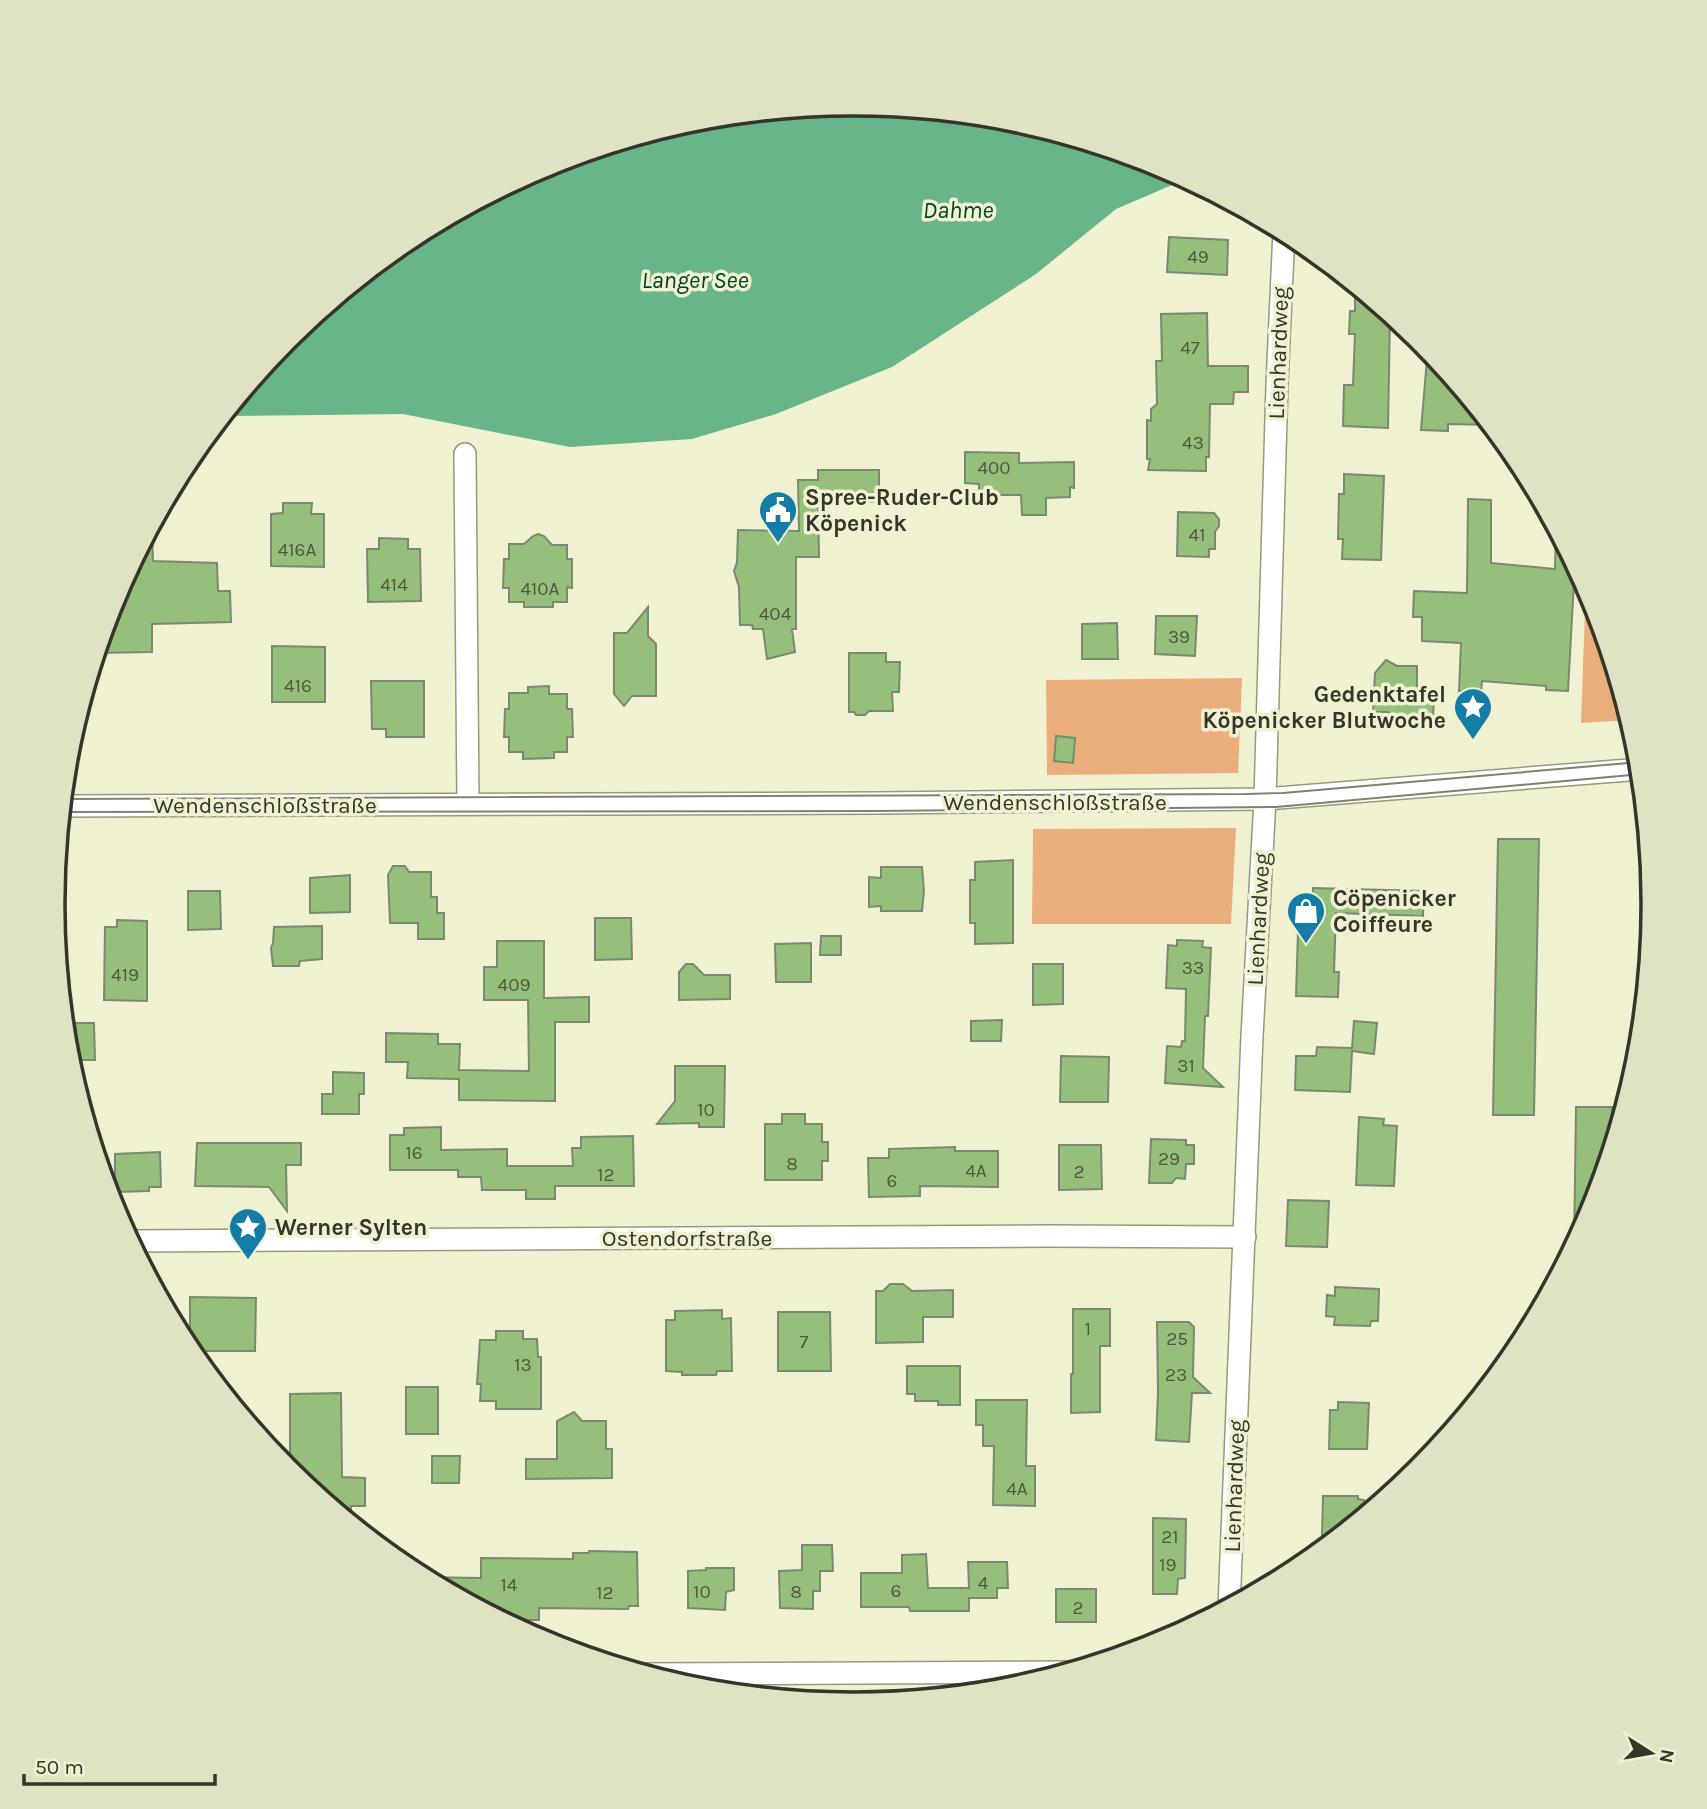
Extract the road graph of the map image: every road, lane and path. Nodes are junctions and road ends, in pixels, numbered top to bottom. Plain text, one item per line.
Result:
1 (1283, 244) edge
2 (465, 454) dead end
3 (1630, 770) edge
4 (1265, 799) junction
5 (468, 804) junction
6 (71, 806) edge
7 (1245, 1237) junction
8 (141, 1241) edge
9 (1229, 1598) edge
10 (1032, 1672) edge
11 (682, 1674) edge

1 - 4 street, Lienhardweg
2 - 5 street
3 - 4 street, Wendenschloßstraße
4 - 5 street, Wendenschloßstraße
4 - 7 street, Lienhardweg
5 - 6 street, Wendenschloßstraße
7 - 8 street, Ostendorfstraße
7 - 9 street, Lienhardweg
10 - 11 street

